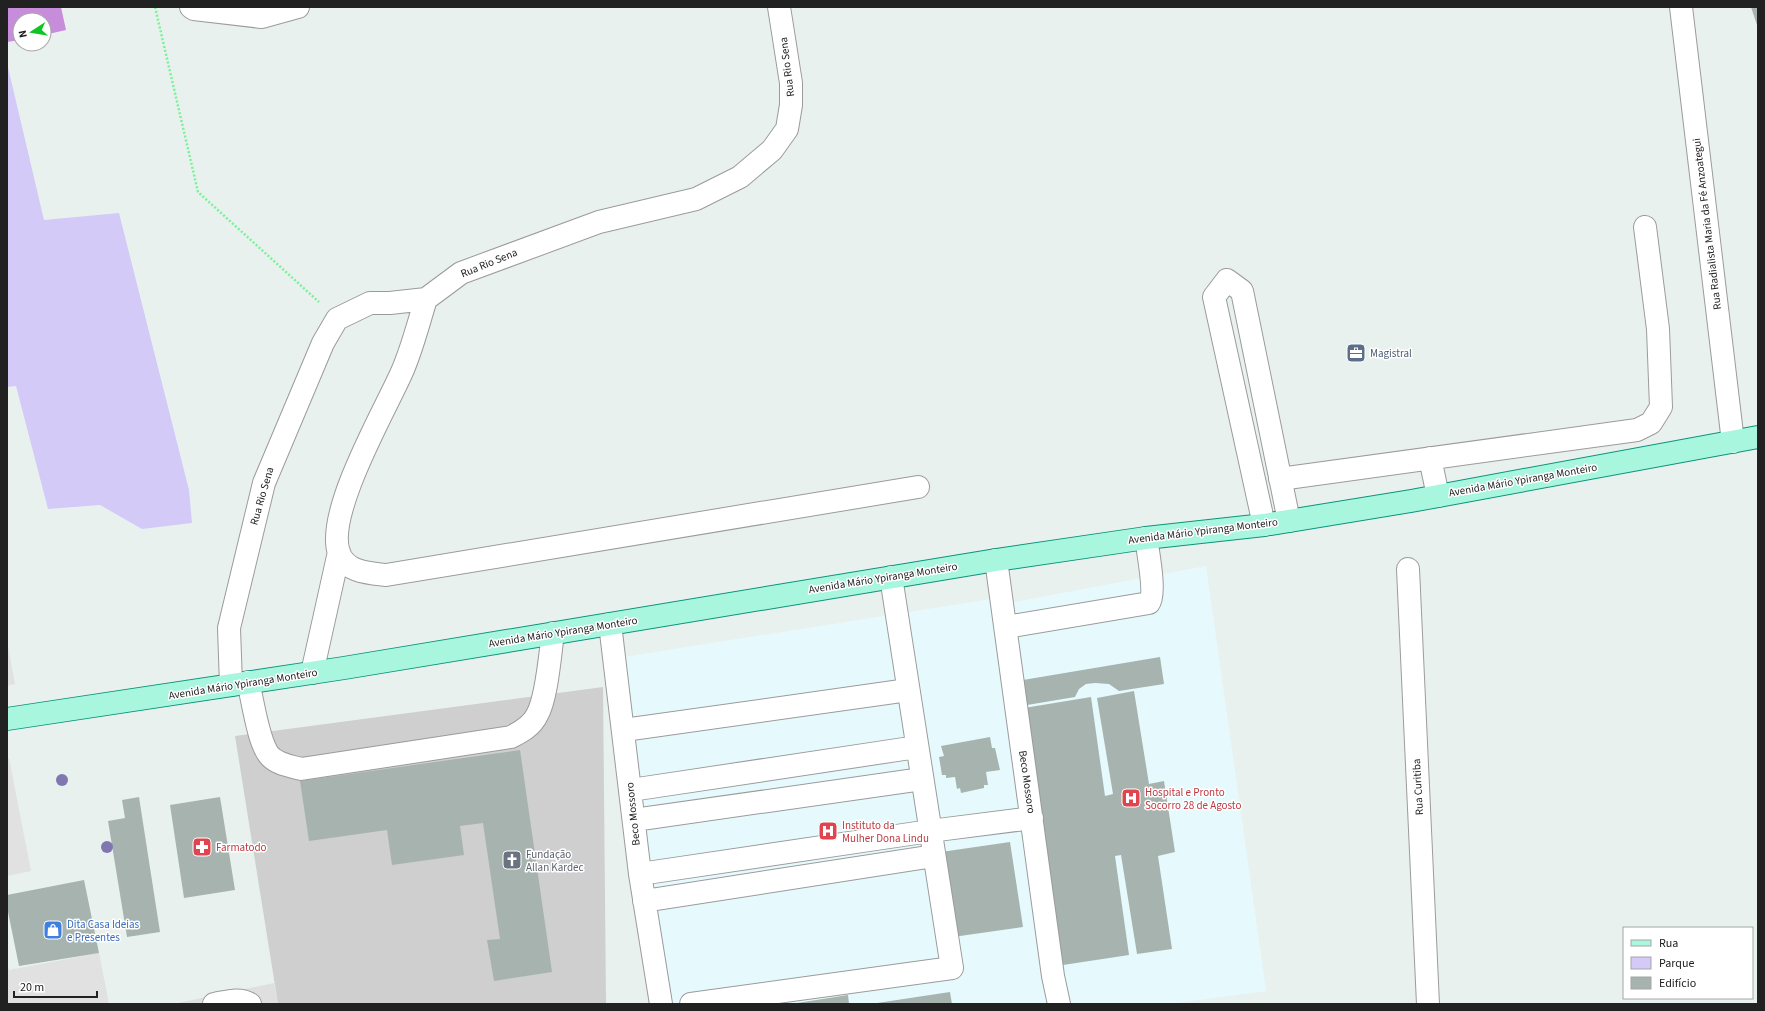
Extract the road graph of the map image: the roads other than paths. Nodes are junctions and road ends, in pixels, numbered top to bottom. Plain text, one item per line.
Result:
1 (191, 7) edge
2 (298, 7) edge
3 (779, 7) edge
4 (1681, 7) edge
5 (1645, 227) dead end
6 (426, 299) junction
7 (1758, 437) edge
8 (1733, 442) junction
9 (1430, 458) junction
10 (1280, 479) junction
11 (918, 488) dead end
12 (1438, 496) junction
13 (1289, 521) junction
14 (1264, 525) junction
15 (1146, 538) junction
16 (339, 552) junction
17 (996, 560) junction
18 (1408, 569) dead end
19 (891, 577) junction
20 (610, 624) junction
21 (1006, 627) junction
22 (553, 633) junction
23 (312, 673) junction
24 (240, 684) junction
25 (908, 690) junction
26 (7, 719) edge
27 (624, 730) junction
28 (917, 747) junction
29 (922, 779) junction
30 (631, 790) junction
31 (1032, 818) junction
32 (634, 820) junction
33 (930, 831) junction
34 (934, 856) junction
35 (640, 874) junction
36 (644, 901) junction
37 (214, 1004) edge
38 (250, 1004) edge
39 (661, 1004) edge
40 (691, 1004) edge
41 (1059, 1004) edge
42 (1428, 1004) edge

1 - 2 street
3 - 6 street, Rua Rio Sena
4 - 8 street, Rua Radialista Maria da Fé Anzoategui
5 - 9 street
6 - 16 street
6 - 24 street, Rua Rio Sena
7 - 8 main road, Avenida Mário Ypiranga Monteiro
8 - 12 main road, Avenida Mário Ypiranga Monteiro
9 - 10 street
9 - 12 street
10 - 13 street
10 - 14 street
11 - 16 street
12 - 13 main road, Avenida Mário Ypiranga Monteiro
13 - 14 main road, Avenida Mário Ypiranga Monteiro
14 - 15 main road, Avenida Mário Ypiranga Monteiro
15 - 17 main road, Avenida Mário Ypiranga Monteiro
15 - 21 street
16 - 23 street
17 - 19 main road, Avenida Mário Ypiranga Monteiro
17 - 21 street, Beco Mossoro
18 - 42 street, Rua Curitiba
19 - 20 main road, Avenida Mário Ypiranga Monteiro
19 - 25 street
20 - 22 main road, Avenida Mário Ypiranga Monteiro
20 - 27 street, Beco Mossoro
21 - 31 street, Beco Mossoro
22 - 23 main road, Avenida Mário Ypiranga Monteiro
22 - 24 street, Rua Rio Sena
23 - 24 main road, Avenida Mário Ypiranga Monteiro
24 - 26 main road, Avenida Mário Ypiranga Monteiro
25 - 27 street
25 - 28 street
27 - 30 street, Beco Mossoro
28 - 29 street
28 - 30 street
29 - 32 street
29 - 33 street
30 - 32 street, Beco Mossoro
31 - 33 street
31 - 41 street, Beco Mossoro
32 - 35 street, Beco Mossoro
33 - 34 street
33 - 35 street
34 - 36 street
34 - 40 street
35 - 36 street, Beco Mossoro
36 - 39 street, Beco Mossoro
37 - 38 street

